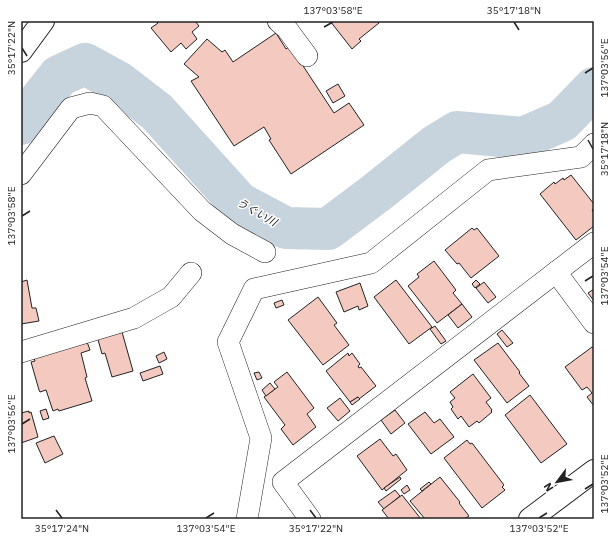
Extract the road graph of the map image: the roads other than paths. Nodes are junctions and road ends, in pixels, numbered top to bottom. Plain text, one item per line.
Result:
1 (43, 21) edge
2 (278, 21) edge
3 (21, 51) edge
4 (307, 56) dead end
5 (594, 144) edge
6 (21, 174) edge
7 (594, 243) edge
8 (265, 252) dead end
9 (556, 272) junction
10 (191, 273) dead end
11 (594, 323) edge
12 (21, 352) edge
13 (594, 471) edge
14 (247, 519) edge
15 (310, 519) edge
16 (530, 519) edge

1 - 3 main road
2 - 4 street
5 - 14 street
6 - 8 street
7 - 9 street
9 - 11 street
9 - 15 street
10 - 12 street
13 - 16 main road

